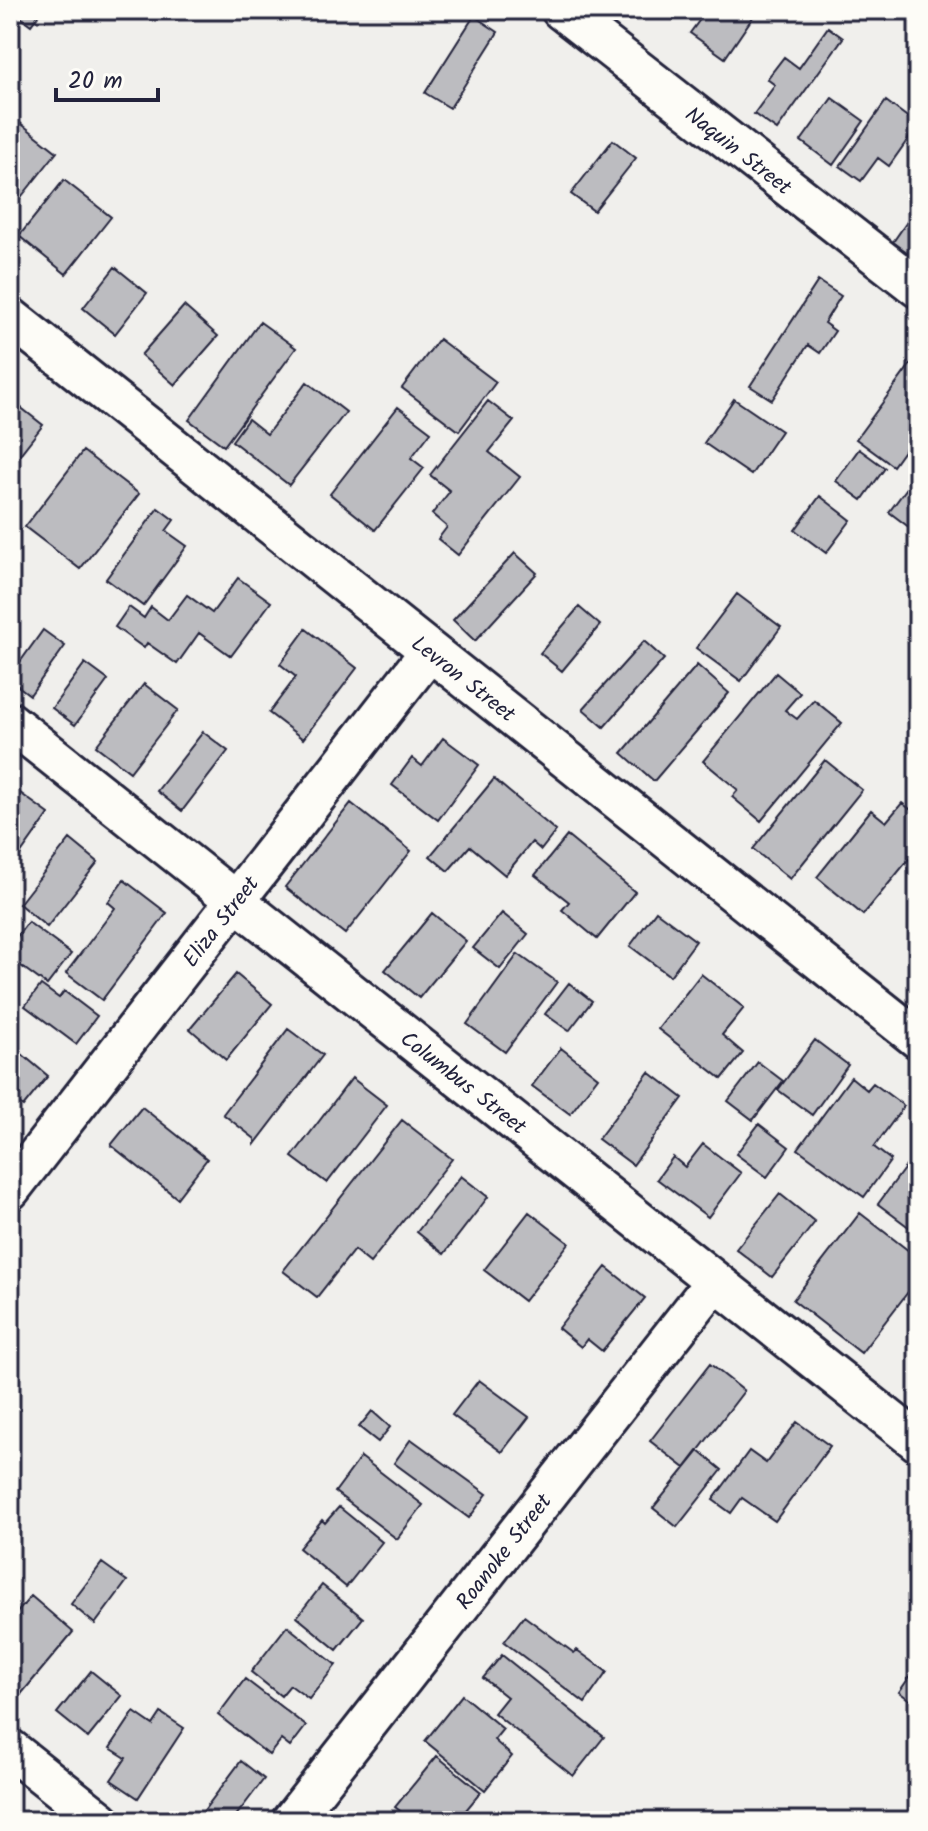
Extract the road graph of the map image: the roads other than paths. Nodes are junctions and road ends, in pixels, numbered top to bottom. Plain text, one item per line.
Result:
1 (561, 10) edge
2 (918, 288) edge
3 (10, 317) edge
4 (430, 651) junction
5 (10, 722) edge
6 (236, 901) junction
7 (918, 1039) edge
8 (10, 1190) edge
9 (715, 1281) junction
10 (918, 1442) edge
11 (10, 1749) edge
12 (101, 1821) edge
13 (291, 1821) edge

1 - 2 street, Naquin Street
3 - 4 street, Levron Street
4 - 6 street, Eliza Street
4 - 7 street, Levron Street
5 - 6 street, Columbus Street
6 - 8 street, Eliza Street
6 - 9 street, Columbus Street
9 - 10 street, Columbus Street
9 - 13 street, Roanoke Street
11 - 12 street

